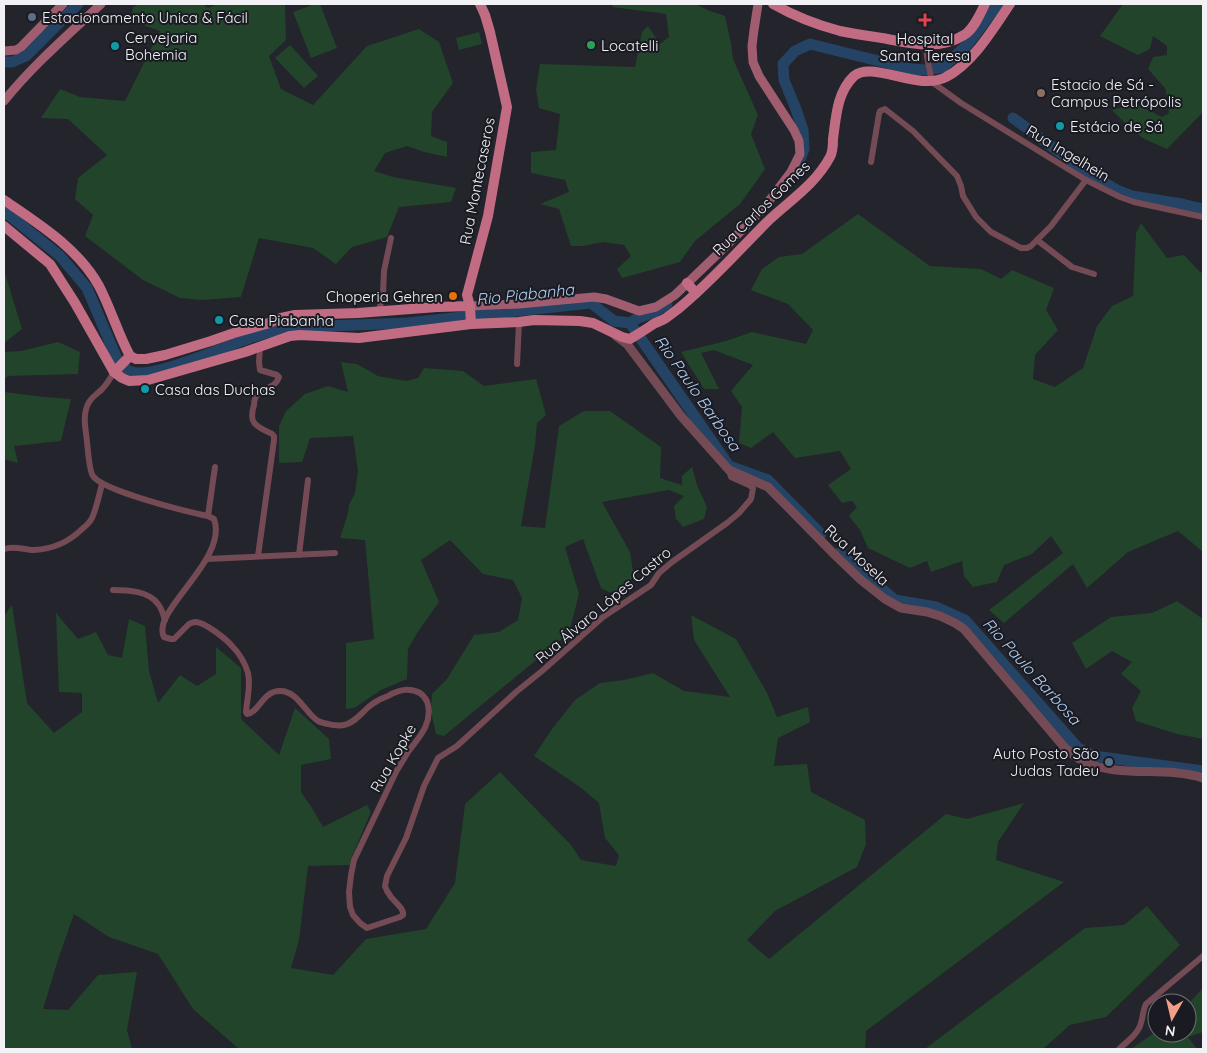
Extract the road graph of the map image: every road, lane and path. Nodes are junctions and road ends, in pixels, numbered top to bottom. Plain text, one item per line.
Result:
1 (63, 4) edge
2 (101, 4) edge
3 (480, 4) edge
4 (758, 4) edge
5 (985, 4) edge
6 (1010, 4) edge
7 (776, 5) edge
8 (926, 45) junction
9 (4, 51) edge
10 (932, 82) junction
11 (4, 101) edge
12 (871, 162) dead end
13 (1086, 180) junction
14 (4, 200) edge
15 (1203, 217) edge
16 (4, 226) edge
17 (391, 238) dead end
18 (1037, 240) junction
19 (1094, 274) dead end
20 (687, 283) junction
21 (696, 293) junction
22 (470, 306) junction
23 (379, 311) junction
24 (519, 322) junction
25 (471, 324) junction
26 (629, 342) junction
27 (260, 347) junction
28 (130, 356) junction
29 (517, 364) dead end
30 (114, 372) junction
31 (215, 466) dead end
32 (729, 470) junction
33 (308, 480) dead end
34 (102, 484) junction
35 (208, 516) junction
36 (4, 549) edge
37 (335, 553) dead end
38 (299, 555) junction
39 (258, 556) junction
40 (208, 559) junction
41 (113, 590) dead end
42 (165, 620) junction
43 (1203, 778) edge
44 (403, 915) joint
45 (1203, 956) edge
46 (1118, 1049) edge

1 - 9 main road
2 - 11 main road
3 - 22 main road, Rua Montecaseros
4 - 20 main road
5 - 8 main road
6 - 10 main road
7 - 8 main road
8 - 10 street
10 - 13 street, Rua Ingelhein
10 - 21 main road, Rua Carlos Gomes
12 - 18 street
13 - 15 street, Rua Ingelhein
13 - 18 street
14 - 28 main road
16 - 30 main road
17 - 23 street
18 - 19 street
20 - 21 main road
20 - 22 main road
21 - 26 main road, Rua Carlos Gomes
22 - 23 main road
22 - 25 main road, Rua Montecaseros
23 - 28 main road
24 - 25 main road
24 - 26 main road
24 - 29 street
25 - 27 main road
26 - 32 street, Rua Mosela
27 - 30 main road
27 - 39 street
28 - 30 main road
30 - 34 street
31 - 35 street
32 - 43 street, Rua Mosela
32 - 44 street, Rua Álvaro Lópes Castro
33 - 38 street
34 - 35 street
34 - 36 street
35 - 40 street
37 - 38 street
38 - 39 street
39 - 40 street
40 - 42 street
41 - 42 street
42 - 44 street, Rua Kopke
45 - 46 street

